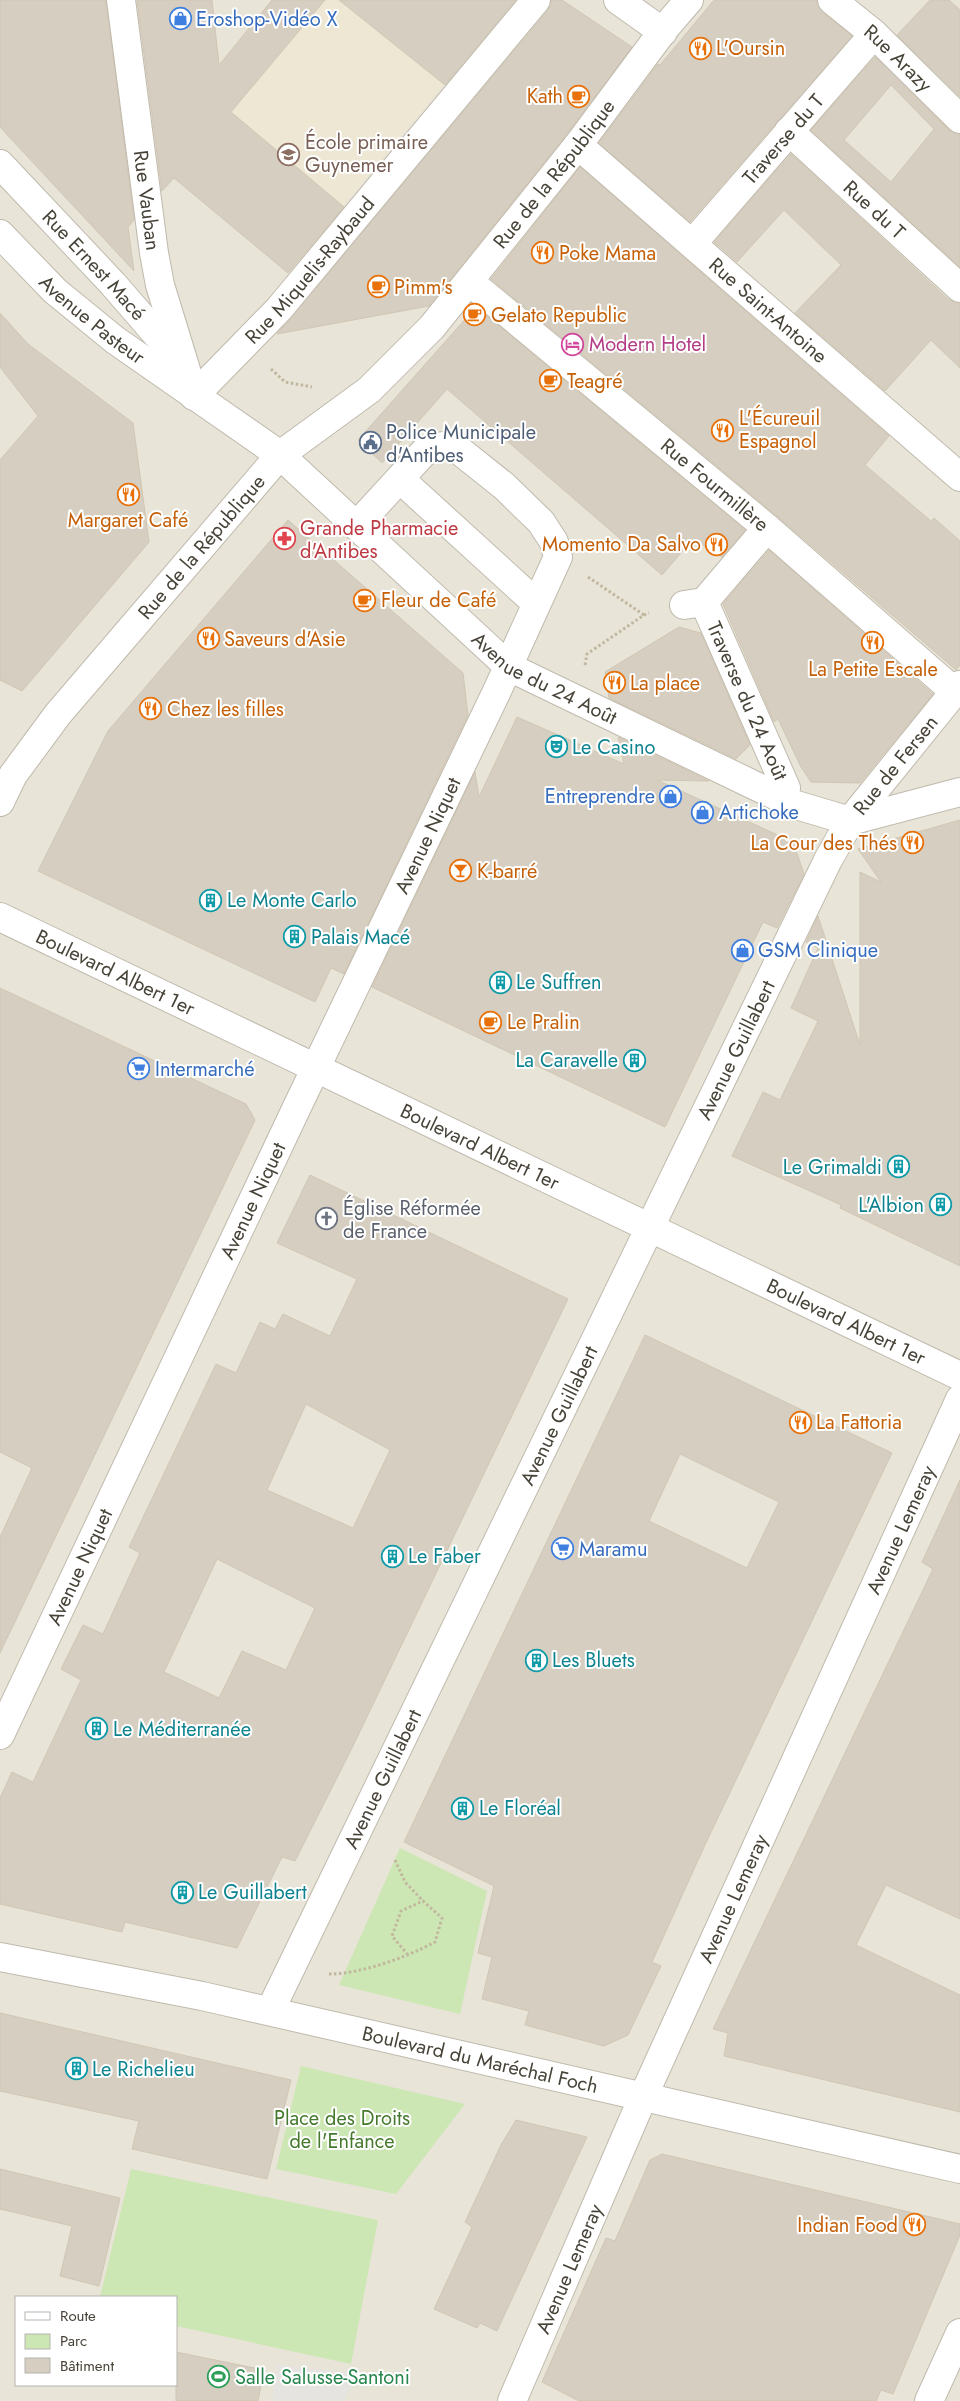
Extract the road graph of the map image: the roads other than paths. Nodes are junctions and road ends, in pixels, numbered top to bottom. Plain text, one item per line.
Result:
1 (121, 0) edge
2 (536, 0) edge
3 (618, 0) edge
4 (690, 0) edge
5 (832, 0) edge
6 (663, 32) junction
7 (874, 34) junction
8 (960, 119) edge
9 (789, 131) junction
10 (578, 145) junction
11 (0, 164) edge
12 (0, 234) edge
13 (692, 244) junction
14 (470, 282) junction
15 (960, 288) edge
16 (185, 368) junction
17 (194, 396) junction
18 (280, 455) junction
19 (960, 477) edge
20 (400, 479) junction
21 (357, 526) junction
22 (767, 528) junction
23 (536, 603) junction
24 (509, 667) junction
25 (957, 689) edge
26 (6, 772) edge
27 (960, 792) edge
28 (781, 798) junction
29 (0, 802) edge
30 (850, 821) junction
31 (0, 917) edge
32 (316, 1069) junction
33 (651, 1228) junction
34 (960, 1376) edge
35 (960, 1399) edge
36 (0, 1735) edge
37 (0, 1957) edge
38 (270, 2012) junction
39 (643, 2097) junction
40 (960, 2169) edge
41 (960, 2333) edge
42 (512, 2401) edge
43 (929, 2401) edge

1 - 16 street, Rue Vauban
2 - 17 street, Rue Miquelis-Raybaud
3 - 6 street
4 - 6 street, Rue de la République
5 - 7 street, Rue Arazy
6 - 10 street, Rue de la République
7 - 8 street, Rue Arazy
7 - 9 street, Traverse du T
9 - 13 street, Traverse du T
9 - 15 street, Rue du T
10 - 13 street, Rue Saint-Antoine
10 - 14 street, Rue de la République
11 - 16 street, Rue Ernest Macé
12 - 17 street, Avenue Pasteur
13 - 19 street, Rue Saint-Antoine
14 - 18 street, Rue de la République
14 - 22 street, Rue Fourmillère
16 - 17 street, Rue Vauban
17 - 18 street, Avenue du 24 Août
18 - 21 street, Avenue du 24 Août
18 - 26 street, Rue de la République
20 - 21 street
20 - 23 street
20 - 23 street, Avenue Niquet
21 - 24 street, Avenue du 24 Août
22 - 25 street, Rue Fourmillère
22 - 28 street, Traverse du 24 Août
23 - 24 street, Avenue Niquet
24 - 28 street, Avenue du 24 Août
24 - 32 street, Avenue Niquet
25 - 30 street, Rue de Fersen
26 - 29 street, Rue de la République
27 - 30 street
28 - 30 street, Avenue du 24 Août
30 - 33 street, Avenue Guillabert
31 - 32 street, Boulevard Albert 1er
32 - 33 street, Boulevard Albert 1er
32 - 36 street, Avenue Niquet
33 - 34 street, Boulevard Albert 1er
33 - 38 street, Avenue Guillabert
35 - 39 street, Avenue Lemeray
37 - 38 street, Boulevard du Maréchal Foch
38 - 39 street, Boulevard du Maréchal Foch
39 - 40 street, Boulevard du Maréchal Foch
39 - 42 street, Avenue Lemeray
41 - 43 street

